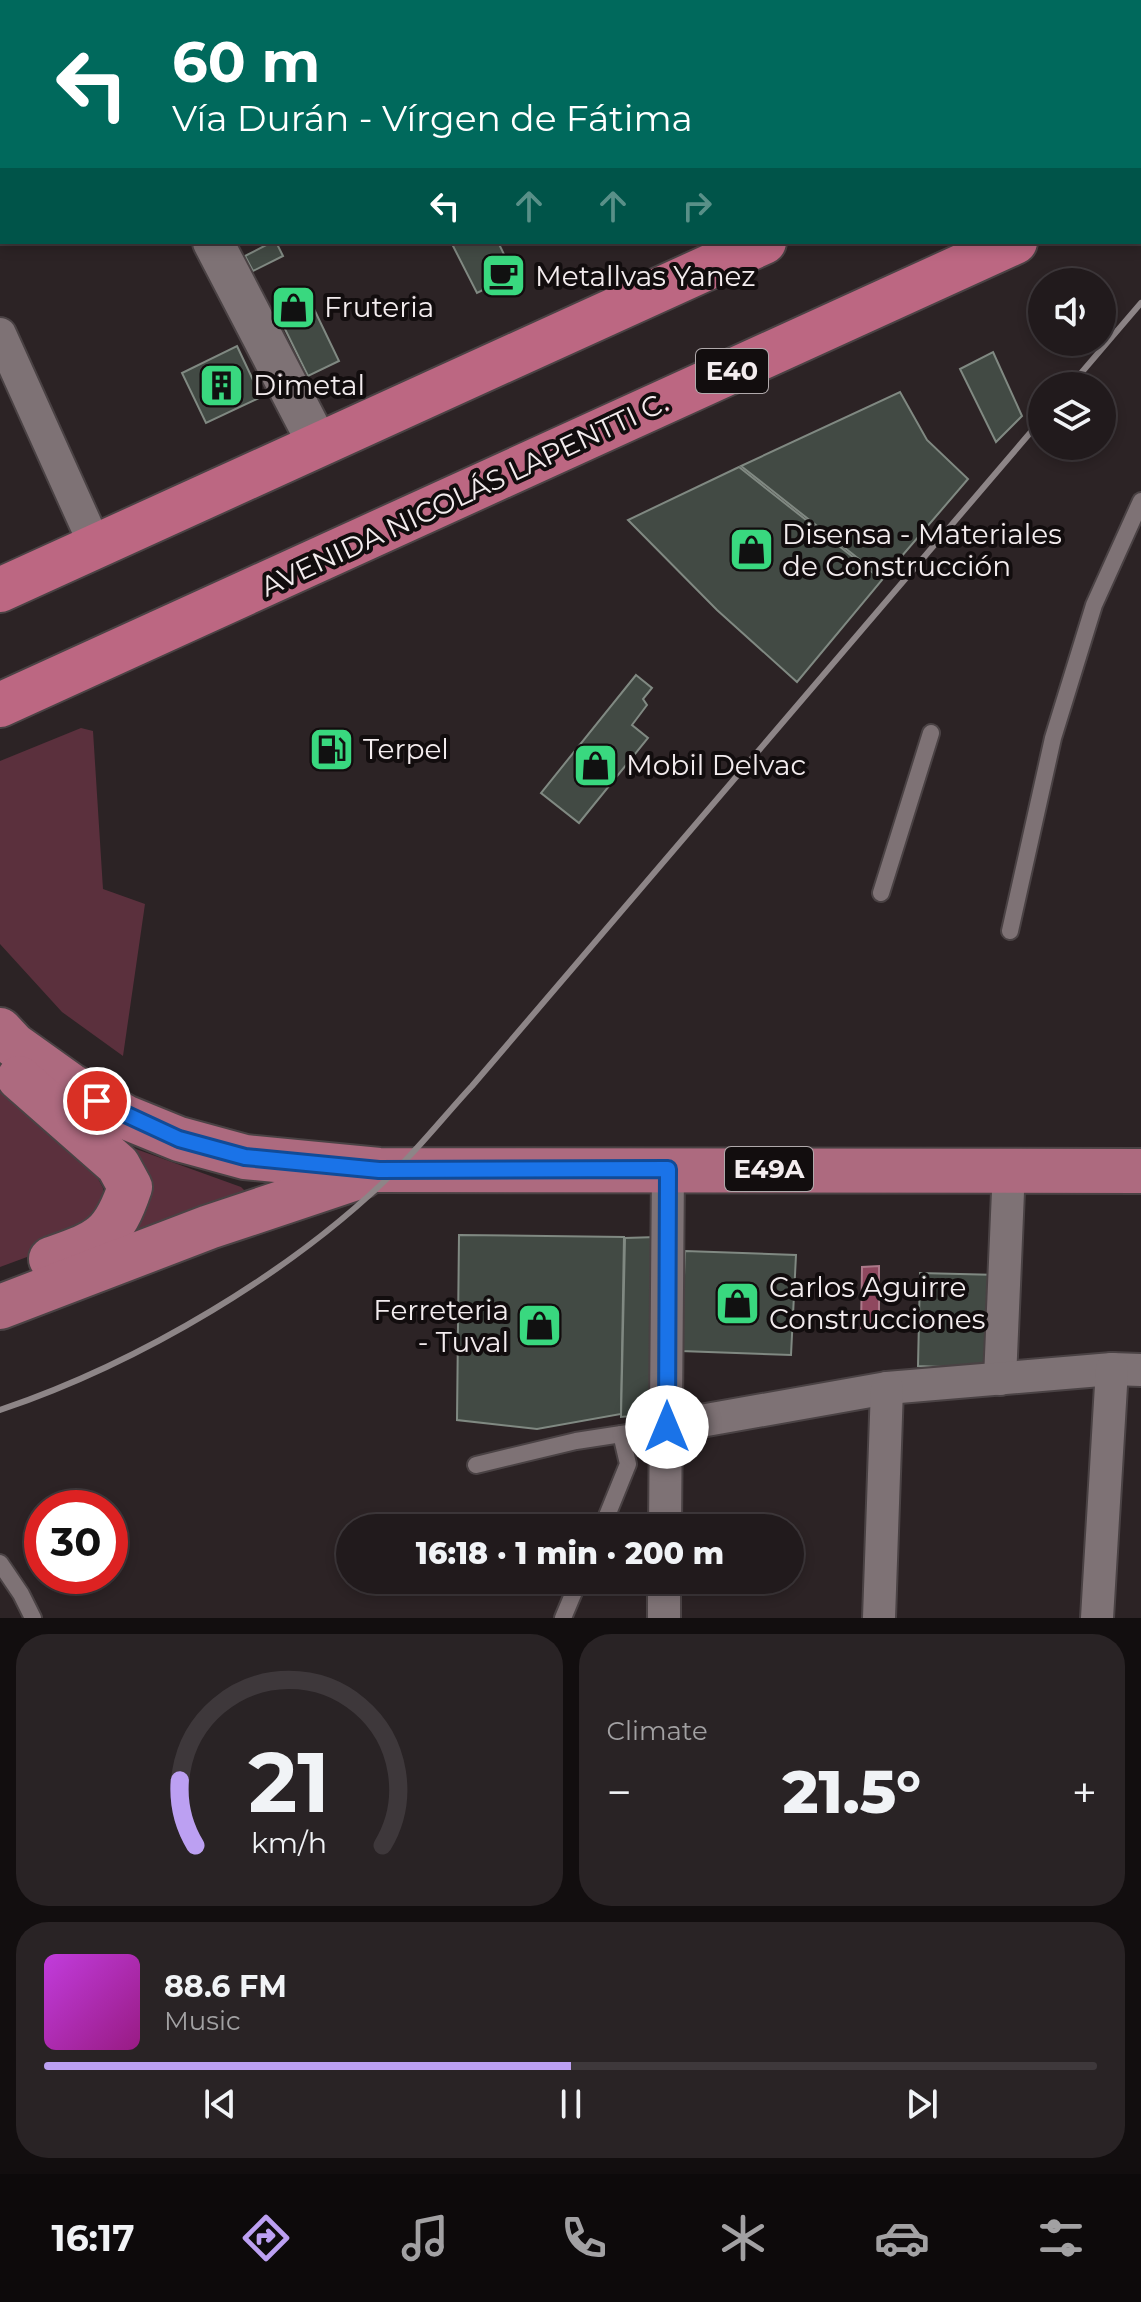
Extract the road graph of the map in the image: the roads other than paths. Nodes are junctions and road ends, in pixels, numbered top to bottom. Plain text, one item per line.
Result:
1 (214, 244) edge
2 (760, 244) edge
3 (1011, 244) edge
4 (0, 334) edge
5 (318, 444) junction
6 (1141, 501) edge
7 (95, 545) junction
8 (0, 590) edge
9 (0, 705) edge
10 (931, 733) dead end
11 (881, 893) dead end
12 (1010, 931) dead end
13 (0, 1030) edge
14 (1009, 1168) junction
15 (668, 1169) junction
16 (379, 1170) junction
17 (1141, 1171) edge
18 (0, 1278) edge
19 (0, 1307) edge
20 (1126, 1370) edge
21 (1000, 1379) junction
22 (887, 1388) junction
23 (667, 1427) junction
24 (621, 1434) junction
25 (476, 1465) dead end
26 (608, 1514) edge
27 (665, 1514) edge
28 (0, 1563) edge
29 (573, 1594) edge
30 (664, 1594) edge
31 (33, 1618) edge
32 (563, 1618) edge
33 (664, 1618) edge
34 (879, 1618) edge
35 (1097, 1618) edge

1 - 5 street
2 - 5 highway
3 - 9 highway, AVENIDA NICOLÁS LAPENTTI C. / E40
4 - 7 street
5 - 7 highway
6 - 12 lane
7 - 8 highway
10 - 11 lane
13 - 16 main road, E49A
13 - 18 main road
14 - 15 main road, E49A
14 - 17 main road, E49A
14 - 21 street
15 - 16 main road, E49A
15 - 23 street
16 - 19 main road, E49A
20 - 21 street
20 - 35 street
21 - 22 street
22 - 23 street
22 - 34 street
23 - 24 lane
23 - 27 street
24 - 25 lane
24 - 26 lane
28 - 31 lane
29 - 32 lane
30 - 33 street

